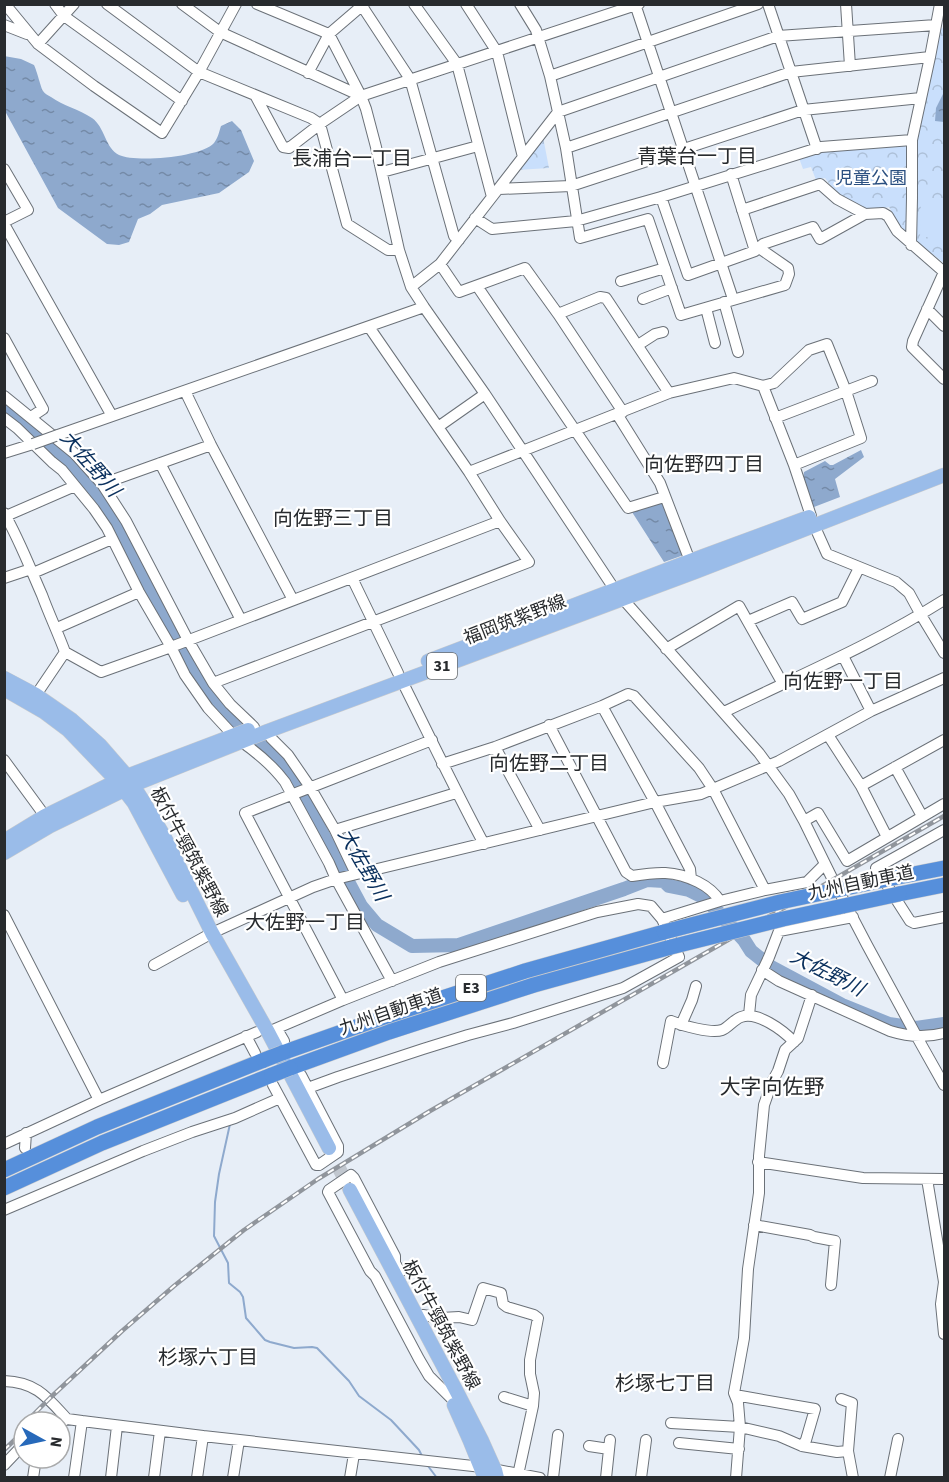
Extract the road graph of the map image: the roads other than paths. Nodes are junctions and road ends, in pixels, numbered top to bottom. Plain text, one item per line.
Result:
1 (5, 4) edge
2 (55, 4) edge
3 (74, 4) edge
4 (107, 4) edge
5 (182, 4) edge
6 (236, 4) edge
7 (257, 4) edge
8 (414, 4) edge
9 (466, 4) edge
10 (520, 4) edge
11 (759, 4) edge
12 (768, 4) edge
13 (846, 4) edge
14 (940, 4) edge
15 (361, 5) edge
16 (637, 5) edge
17 (64, 16) junction
18 (4, 25) edge
19 (936, 25) junction
20 (848, 30) junction
21 (220, 32) junction
22 (329, 34) junction
23 (30, 35) junction
24 (778, 36) junction
25 (540, 38) junction
26 (648, 42) junction
27 (38, 44) junction
28 (497, 52) junction
29 (930, 57) junction
30 (457, 64) junction
31 (850, 66) junction
32 (199, 72) junction
33 (790, 72) junction
34 (308, 73) junction
35 (550, 76) junction
36 (659, 76) junction
37 (410, 79) junction
38 (255, 95) junction
39 (361, 96) junction
40 (921, 98) junction
41 (182, 101) junction
42 (803, 110) junction
43 (558, 112) junction
44 (671, 113) junction
45 (320, 124) junction
46 (912, 140) junction
47 (478, 146) junction
48 (566, 148) junction
49 (683, 149) junction
50 (816, 149) junction
51 (523, 156) junction
52 (433, 158) junction
53 (4, 169) edge
54 (382, 172) junction
55 (731, 174) junction
56 (695, 185) junction
57 (571, 186) junction
58 (495, 193) junction
59 (661, 197) junction
60 (742, 210) junction
61 (865, 214) junction
62 (475, 218) junction
63 (576, 220) junction
64 (4, 223) edge
65 (459, 240) junction
66 (911, 245) junction
67 (399, 250) junction
68 (757, 250) junction
69 (440, 264) junction
70 (721, 264) junction
71 (665, 268) junction
72 (944, 272) edge
73 (621, 282) dead end
74 (411, 286) junction
75 (477, 286) junction
76 (672, 288) junction
77 (643, 299) dead end
78 (728, 300) junction
79 (424, 307) junction
80 (706, 308) junction
81 (927, 309) junction
82 (558, 314) junction
83 (945, 326) edge
84 (369, 327) junction
85 (663, 332) dead end
86 (4, 338) edge
87 (715, 343) dead end
88 (638, 345) junction
89 (738, 352) dead end
90 (945, 379) edge
91 (872, 381) dead end
92 (763, 386) junction
93 (185, 391) junction
94 (846, 391) junction
95 (669, 393) junction
96 (484, 394) junction
97 (4, 396) edge
98 (620, 413) junction
99 (112, 416) junction
100 (31, 417) junction
101 (4, 418) edge
102 (775, 418) junction
103 (438, 427) junction
104 (576, 430) junction
105 (33, 444) junction
106 (211, 445) junction
107 (522, 451) junction
108 (4, 453) edge
109 (160, 463) junction
110 (794, 465) junction
111 (945, 466) edge
112 (469, 472) junction
113 (945, 476) edge
114 (102, 484) junction
115 (75, 486) junction
116 (664, 497) junction
117 (5, 514) edge
118 (500, 521) junction
119 (812, 521) junction
120 (112, 539) junction
121 (690, 561) junction
122 (859, 568) junction
123 (32, 571) junction
124 (4, 578) edge
125 (352, 578) junction
126 (139, 592) junction
127 (619, 594) junction
128 (293, 600) junction
129 (945, 600) edge
130 (921, 615) junction
131 (241, 620) junction
132 (748, 621) junction
133 (372, 622) junction
134 (57, 628) junction
135 (188, 640) junction
136 (171, 647) junction
137 (666, 649) junction
138 (65, 652) junction
139 (945, 653) edge
140 (843, 656) junction
141 (400, 677) junction
142 (4, 678) edge
143 (945, 678) edge
144 (213, 682) junction
145 (783, 684) junction
146 (4, 689) edge
147 (36, 695) junction
148 (602, 706) junction
149 (871, 711) junction
150 (724, 712) junction
151 (549, 725) junction
152 (261, 731) junction
153 (828, 735) junction
154 (238, 739) junction
155 (432, 740) junction
156 (945, 740) edge
157 (495, 747) junction
158 (6, 763) edge
159 (442, 764) junction
160 (769, 765) junction
161 (895, 768) junction
162 (125, 783) junction
163 (861, 786) junction
164 (713, 789) junction
165 (301, 791) junction
166 (456, 793) junction
167 (655, 802) junction
168 (945, 804) edge
169 (45, 816) junction
170 (597, 816) junction
171 (922, 816) junction
172 (804, 821) junction
173 (335, 830) junction
174 (540, 830) junction
175 (945, 830) edge
176 (887, 837) junction
177 (484, 844) junction
178 (5, 850) edge
179 (825, 864) junction
180 (945, 867) edge
181 (354, 874) junction
182 (337, 879) junction
183 (691, 879) junction
184 (945, 885) edge
185 (765, 890) junction
186 (288, 898) junction
187 (899, 900) junction
188 (720, 901) junction
189 (4, 915) edge
190 (853, 916) junction
191 (945, 917) edge
192 (663, 926) junction
193 (208, 934) junction
194 (154, 965) dead end
195 (762, 970) junction
196 (392, 981) junction
197 (696, 986) dead end
198 (812, 995) junction
199 (343, 1000) junction
200 (749, 1015) junction
201 (681, 1025) junction
202 (262, 1032) junction
203 (945, 1033) edge
204 (917, 1037) junction
205 (794, 1042) junction
206 (283, 1047) junction
207 (260, 1057) junction
208 (663, 1063) dead end
209 (296, 1072) junction
210 (272, 1081) junction
211 (945, 1085) edge
212 (308, 1088) junction
213 (280, 1098) junction
214 (99, 1100) junction
215 (26, 1133) junction
216 (4, 1144) edge
217 (25, 1148) dead end
218 (325, 1150) tunnel mouth
219 (758, 1162) junction
220 (4, 1170) edge
221 (927, 1179) junction
222 (945, 1179) edge
223 (4, 1188) edge
224 (347, 1192) tunnel mouth
225 (4, 1210) edge
226 (754, 1225) junction
227 (831, 1285) dead end
228 (423, 1315) junction
229 (944, 1330) edge
230 (4, 1381) edge
231 (735, 1395) junction
232 (455, 1396) junction
233 (504, 1397) dead end
234 (841, 1399) dead end
235 (533, 1406) junction
236 (57, 1410) edge
237 (72, 1421) edge
238 (82, 1421) junction
239 (671, 1423) dead end
240 (117, 1426) junction
241 (740, 1427) junction
242 (160, 1431) junction
243 (558, 1435) dead end
244 (203, 1436) junction
245 (898, 1439) dead end
246 (239, 1440) junction
247 (646, 1440) dead end
248 (679, 1443) dead end
249 (589, 1446) dead end
250 (802, 1446) junction
251 (739, 1449) junction
252 (848, 1451) junction
253 (354, 1454) junction
254 (490, 1473) edge
255 (518, 1475) junction
256 (74, 1478) edge
257 (111, 1478) edge
258 (154, 1478) edge
259 (197, 1478) edge
260 (233, 1478) edge
261 (350, 1478) edge
262 (540, 1478) edge
263 (553, 1478) edge
264 (606, 1478) edge
265 (640, 1478) edge
266 (736, 1478) edge
267 (853, 1478) edge
268 (890, 1478) edge

1 - 23 street
2 - 17 street
3 - 17 street
4 - 32 street
5 - 21 street
6 - 21 street
7 - 22 street
8 - 30 street
9 - 28 street
10 - 25 street
11 - 26 street
12 - 24 street
13 - 20 street
14 - 19 street
15 - 22 street
15 - 37 street
16 - 25 street
16 - 26 street
17 - 27 street
17 - 41 street
18 - 23 street
19 - 20 street
19 - 29 street
20 - 24 street
20 - 31 street
21 - 32 street
21 - 34 street
22 - 34 street
22 - 39 street
23 - 27 street
24 - 33 street
24 - 36 street
25 - 28 street
25 - 35 street
26 - 35 street
26 - 36 street
27 - 41 street
28 - 30 street
28 - 51 street
29 - 31 street
29 - 40 street
30 - 37 street
30 - 47 street
31 - 33 street
32 - 38 street
32 - 41 street
33 - 42 street
33 - 44 street
34 - 39 street
35 - 43 street
36 - 43 street
36 - 44 street
37 - 39 street
37 - 52 street
38 - 45 street
38 - 45 street
39 - 45 street
39 - 54 street
40 - 42 street
40 - 46 street
42 - 49 street
42 - 50 street
43 - 48 street
43 - 51 street
44 - 48 street
44 - 49 street
45 - 67 street
46 - 50 street
46 - 66 street
47 - 52 street
47 - 58 street
48 - 57 street
49 - 56 street
49 - 57 street
50 - 55 street
51 - 58 street
52 - 54 street
52 - 65 street
53 - 64 street
54 - 67 street
55 - 56 street
55 - 60 street
56 - 59 street
56 - 70 street
57 - 58 street
57 - 63 street
58 - 62 street
59 - 63 street
59 - 70 street
60 - 61 street
60 - 68 street
61 - 66 street
61 - 68 street
62 - 63 street
62 - 65 street
63 - 71 street
64 - 99 street
65 - 69 street
66 - 72 street
67 - 74 street
68 - 70 street
68 - 78 street
69 - 74 street
69 - 75 street
70 - 78 street
71 - 73 street
71 - 76 street
72 - 81 street
74 - 79 street
75 - 82 street
75 - 104 street
76 - 77 street
76 - 80 street
78 - 80 street
78 - 89 street
79 - 84 street
79 - 96 street
80 - 87 street
81 - 83 street
81 - 90 street
82 - 88 street
82 - 98 street
84 - 93 street
84 - 103 street
85 - 88 street
86 - 100 street
88 - 95 street
91 - 94 street
92 - 94 street
92 - 95 street
92 - 102 street
93 - 99 street
93 - 106 street
94 - 102 street
94 - 110 street
95 - 98 street
96 - 103 street
96 - 107 street
97 - 100 street
98 - 104 street
98 - 116 street
99 - 105 street, bridge
100 - 114 street
101 - 105 street
102 - 110 street
103 - 112 street
104 - 107 street
104 - 116 street
105 - 108 street
105 - 115 street
106 - 109 street
106 - 128 street
107 - 112 street
107 - 127 street
109 - 114 street
109 - 131 street
110 - 119 street
111 - 119 main road, 福岡筑紫野線 / 31
112 - 118 street
113 - 119 main road, 福岡筑紫野線 / 31
114 - 135 street
115 - 117 street
115 - 120 street
116 - 121 street
117 - 123 street
118 - 125 street
118 - 133 street
119 - 121 main road, 福岡筑紫野線 / 31
119 - 122 street
119 - 127 main road, 福岡筑紫野線 / 31
120 - 123 street
120 - 126 street
121 - 127 main road, 福岡筑紫野線 / 31
122 - 130 street
122 - 132 street
123 - 124 street
123 - 134 street
125 - 128 street
125 - 133 street
126 - 134 street
126 - 136 street
127 - 137 street
127 - 141 main road, 福岡筑紫野線 / 31
128 - 131 street
129 - 130 street
130 - 139 street
130 - 140 street
131 - 135 street
132 - 137 street
132 - 145 street
133 - 141 street
133 - 144 street
134 - 138 street
135 - 136 street
135 - 144 street
136 - 138 street
136 - 154 street
137 - 150 street
138 - 147 street
140 - 145 street
140 - 149 street
141 - 152 main road, 福岡筑紫野線 / 31
141 - 155 street
142 - 147 main road, 板付牛頸筑紫野線
143 - 149 street
144 - 152 street
145 - 150 street
146 - 162 main road, 板付牛頸筑紫野線
147 - 162 main road, 板付牛頸筑紫野線
148 - 151 street
148 - 164 street
148 - 167 street
149 - 153 street
150 - 160 street
151 - 157 street
151 - 170 street
152 - 154 main road, 福岡筑紫野線 / 31
152 - 165 street
153 - 160 street
153 - 163 street
154 - 162 main road, 福岡筑紫野線 / 31
154 - 165 street
155 - 159 street
155 - 165 street
156 - 161 street
157 - 159 street
157 - 174 street
158 - 169 street
159 - 166 street
160 - 164 street
160 - 172 street
161 - 163 street
161 - 171 street
162 - 169 main road, 福岡筑紫野線 / 31
162 - 178 main road, 福岡筑紫野線 / 31
162 - 193 main road, 板付牛頸筑紫野線
163 - 176 street
164 - 167 street
164 - 185 street
165 - 173 street
165 - 182 street
165 - 186 street
166 - 173 street
166 - 177 street
167 - 170 street
167 - 183 street
168 - 171 street
169 - 178 main road, 福岡筑紫野線 / 31
170 - 174 street
170 - 183 street
171 - 176 street
172 - 176 street
172 - 179 street
173 - 181 street
174 - 177 street
175 - 187 street
177 - 181 street
179 - 185 street
179 - 190 street
180 - 192 highway, 九州自動車道 / E3, bridge
181 - 182 street
182 - 186 street
182 - 196 street
183 - 188 street
184 - 187 highway, 九州自動車道 / E3
185 - 188 street
186 - 193 street
186 - 199 street
187 - 191 street
187 - 209 highway, 九州自動車道 / E3, bridge
188 - 192 street
189 - 214 street
190 - 195 street
190 - 204 street
192 - 196 street
192 - 206 highway, 九州自動車道 / E3
192 - 212 street
193 - 194 street
193 - 202 main road, 板付牛頸筑紫野線
195 - 198 street
195 - 200 street
196 - 199 street
197 - 201 street
198 - 204 street
198 - 205 street
199 - 202 street
200 - 201 street
200 - 205 street
201 - 208 street
202 - 206 street
202 - 207 street
202 - 214 street
202 - 218 main road, 板付牛頸筑紫野線
203 - 204 street
204 - 211 street
205 - 219 street
206 - 207 highway, 九州自動車道 / E3, bridge
207 - 220 highway, 九州自動車道 / E3
209 - 210 highway, 九州自動車道 / E3, bridge
209 - 212 street
210 - 213 street
210 - 223 highway, 九州自動車道 / E3
212 - 213 street
213 - 225 street
214 - 215 street
215 - 216 street
215 - 217 street
219 - 221 street
219 - 226 street
221 - 222 street
221 - 229 street
224 - 232 main road, 板付牛頸筑紫野線
226 - 227 street
226 - 231 street
228 - 232 street
228 - 232 street
228 - 235 street
230 - 236 street
231 - 241 street
231 - 250 street
232 - 254 main road, 板付牛頸筑紫野線
233 - 235 street
234 - 252 street
235 - 255 street
237 - 238 street
238 - 240 street
238 - 256 street
239 - 241 street
240 - 242 street
240 - 257 street
241 - 250 street
241 - 251 street
242 - 244 street
242 - 258 street
243 - 263 street
244 - 246 street
244 - 259 street
245 - 268 street
246 - 253 street
246 - 260 street
247 - 265 street
248 - 251 street
249 - 264 street
250 - 252 street
251 - 266 street
252 - 267 street
253 - 254 street
253 - 261 street
254 - 255 street
255 - 262 street

